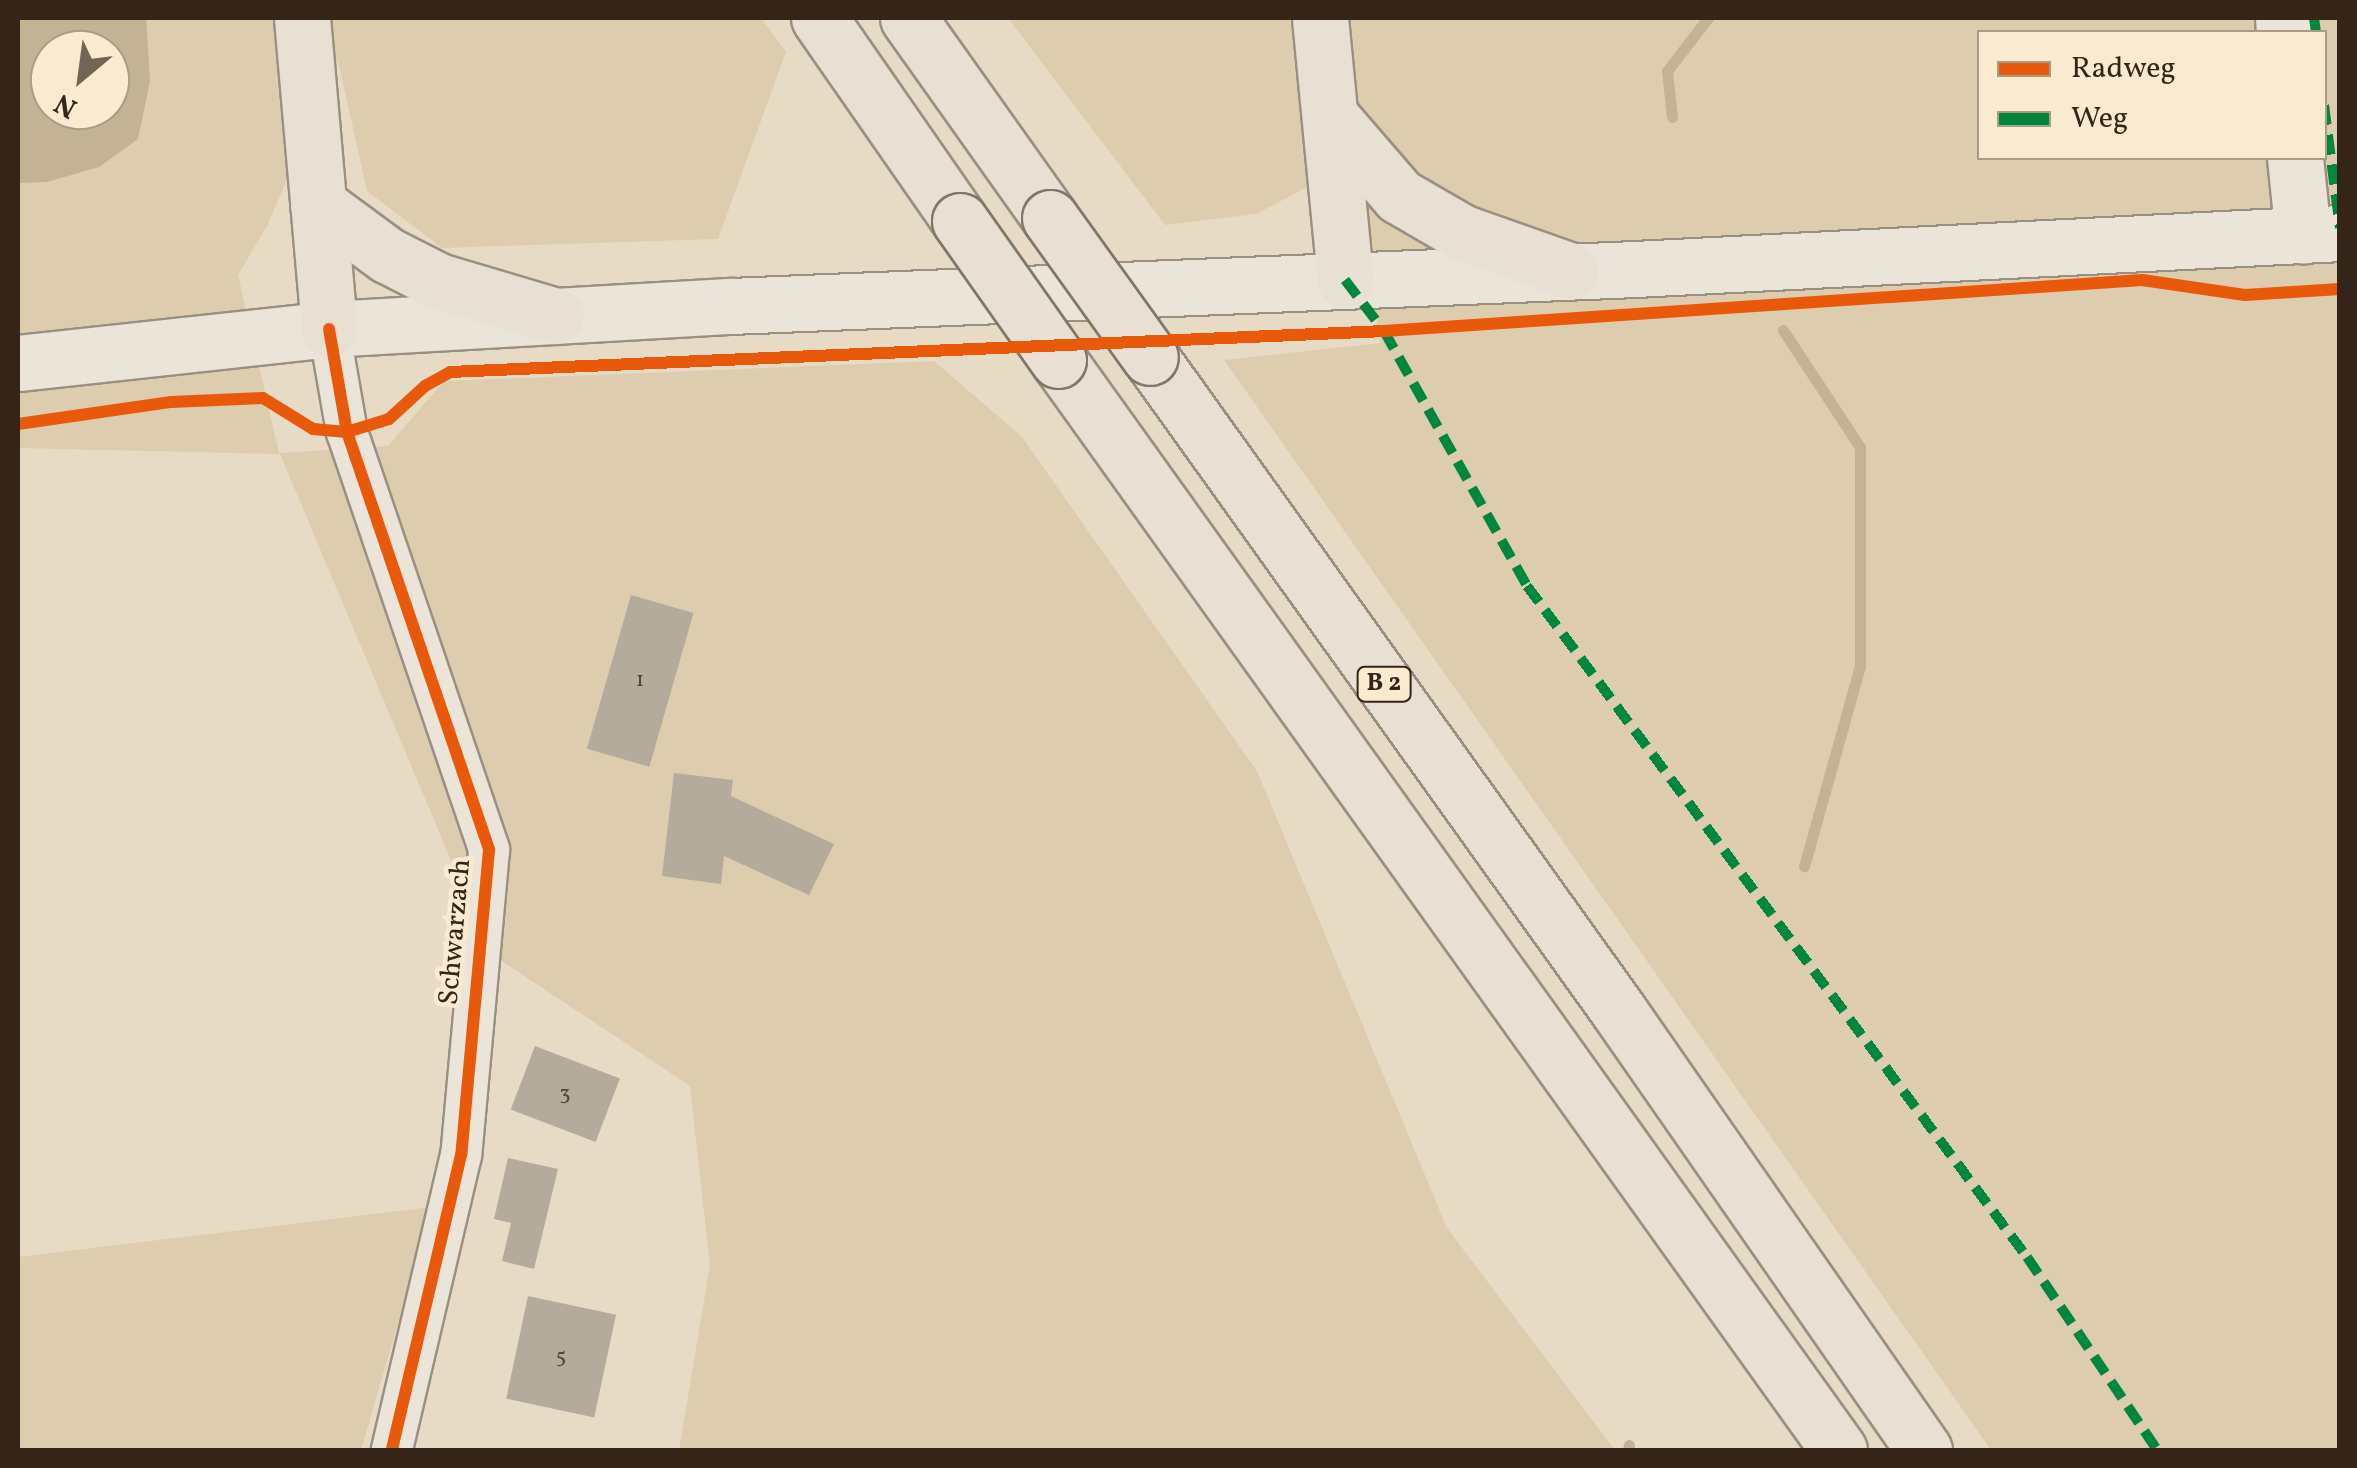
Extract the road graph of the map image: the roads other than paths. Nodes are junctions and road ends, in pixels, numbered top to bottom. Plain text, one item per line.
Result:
1 (302, 18) edge
2 (818, 18) edge
3 (908, 18) edge
4 (923, 18) edge
5 (1320, 18) edge
6 (952, 84) junction
7 (1330, 116) junction
8 (2297, 160) edge
9 (318, 204) junction
10 (2321, 234) edge
11 (1571, 271) junction
12 (1345, 280) junction
13 (556, 316) junction
14 (330, 330) junction
15 (18, 363) edge
16 (392, 1450) edge
17 (1839, 1450) edge
18 (1924, 1450) edge

1 - 9 highway
2 - 17 highway, bridge
3 - 6 highway, B 2
4 - 6 highway
5 - 7 highway
6 - 18 highway, B 2, bridge
7 - 11 highway
7 - 12 highway
8 - 10 main road
9 - 13 highway
9 - 14 highway
10 - 11 main road
11 - 12 main road
12 - 13 main road
13 - 14 main road
14 - 15 main road
14 - 16 street, Schwarzach

